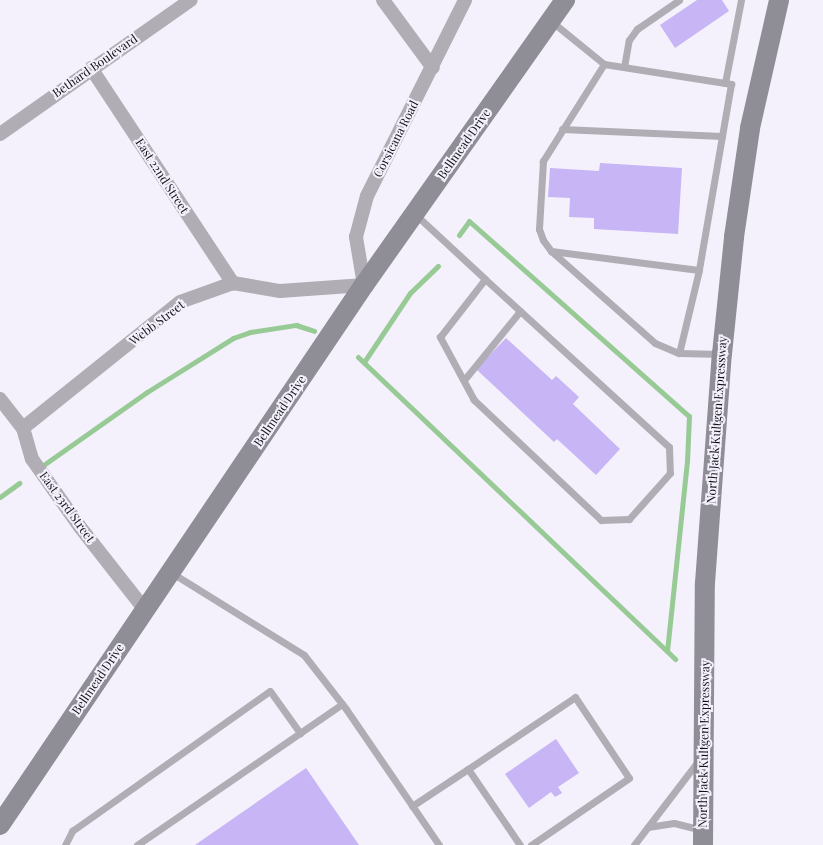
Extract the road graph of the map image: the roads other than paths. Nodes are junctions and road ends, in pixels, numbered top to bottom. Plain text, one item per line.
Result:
1 (191, 0) edge
2 (383, 0) edge
3 (465, 0) edge
4 (565, 0) edge
5 (679, 0) edge
6 (742, 0) edge
7 (779, 0) edge
8 (550, 21) junction
9 (604, 64) junction
10 (624, 67) junction
11 (91, 68) junction
12 (433, 68) junction
13 (725, 83) junction
14 (562, 129) junction
15 (0, 134) edge
16 (722, 136) junction
17 (414, 214) junction
18 (551, 251) junction
19 (699, 270) junction
20 (485, 279) junction
21 (233, 283) junction
22 (364, 285) junction
23 (520, 311) junction
24 (679, 354) junction
25 (722, 354) junction
26 (464, 380) junction
27 (0, 399) edge
28 (23, 428) junction
29 (172, 573) junction
30 (145, 610) junction
31 (342, 704) junction
32 (300, 733) junction
33 (702, 757) junction
34 (468, 769) junction
35 (412, 806) junction
36 (0, 825) edge
37 (648, 827) junction
38 (702, 837) edge
39 (65, 845) edge
40 (138, 845) edge
41 (439, 845) edge
42 (520, 845) edge
43 (531, 845) edge
44 (634, 845) edge

1 - 11 street, Bethard Boulevard
2 - 12 street
3 - 12 street, Corsicana Road
4 - 8 main road, Bellmead Drive
5 - 10 lane
6 - 13 lane
7 - 25 main road, North Jack Kultgen Expressway
8 - 9 lane
8 - 17 main road, Bellmead Drive
9 - 10 lane
9 - 14 lane
10 - 13 lane
11 - 15 street, Bethard Boulevard
11 - 21 street, East 22nd Street
12 - 22 street, Corsicana Road
13 - 16 lane
14 - 16 lane
14 - 18 lane
16 - 19 lane
17 - 20 lane
17 - 22 main road, Bellmead Drive
18 - 19 lane
18 - 24 lane
19 - 24 lane
20 - 23 lane
20 - 26 lane
21 - 22 street, Webb Street
21 - 28 street, Webb Street
22 - 29 main road, Bellmead Drive
23 - 26 lane
23 - 26 lane
24 - 25 lane
25 - 33 main road, North Jack Kultgen Expressway
27 - 28 street, East 23rd Street
28 - 30 street, East 23rd Street
29 - 30 main road, Bellmead Drive
29 - 31 lane
30 - 36 main road, Bellmead Drive
31 - 32 lane
31 - 35 lane
32 - 39 lane
32 - 40 lane
33 - 37 lane
33 - 38 main road, North Jack Kultgen Expressway
34 - 35 lane
34 - 42 lane
34 - 43 lane
35 - 41 lane
37 - 38 lane
37 - 44 lane

